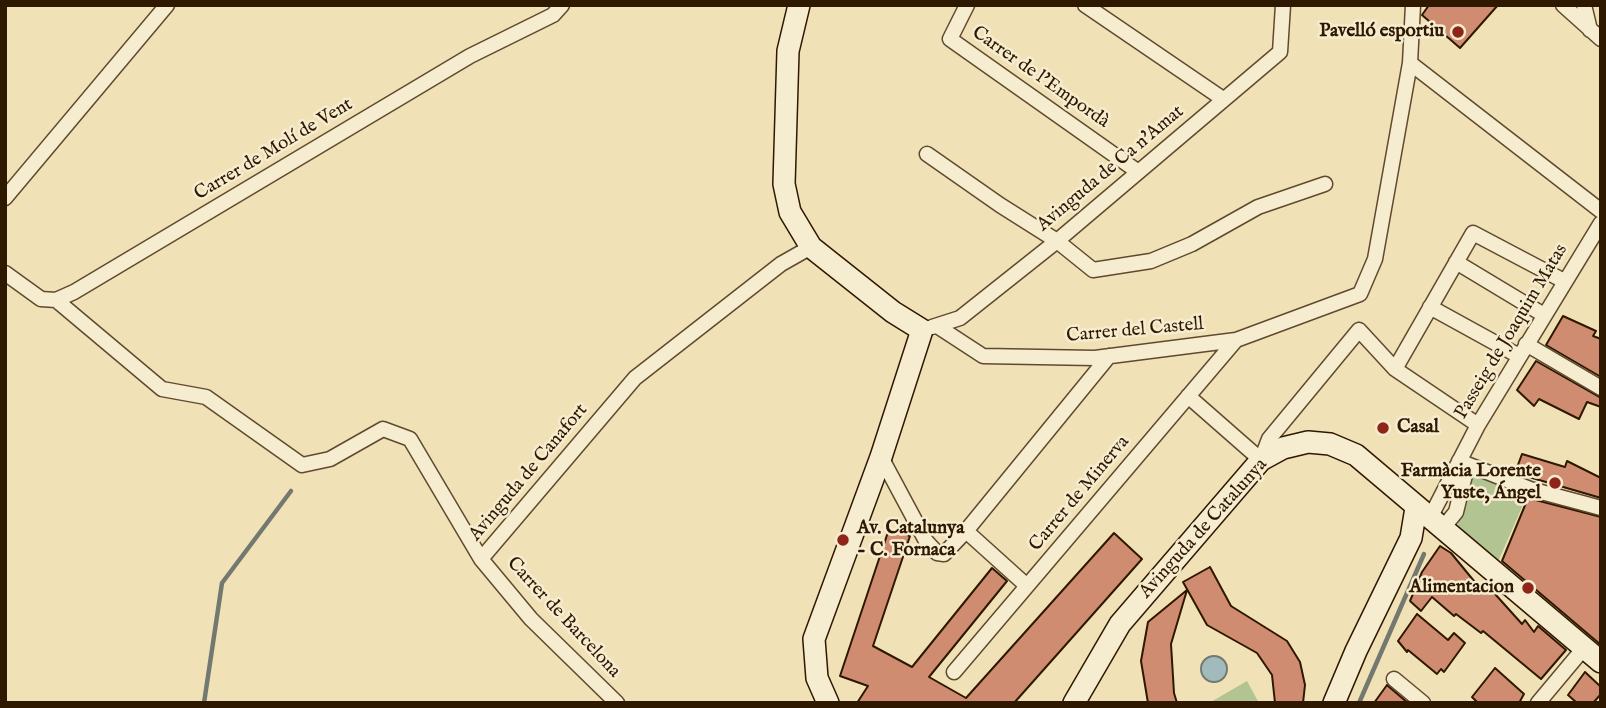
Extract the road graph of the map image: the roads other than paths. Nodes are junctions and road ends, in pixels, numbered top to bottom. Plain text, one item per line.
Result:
1 (167, 5) edge
2 (562, 5) edge
3 (799, 5) edge
4 (967, 5) edge
5 (1085, 5) edge
6 (1283, 5) edge
7 (1413, 5) edge
8 (1563, 5) edge
9 (1584, 5) edge
10 (1595, 35) edge
11 (1410, 63) junction
12 (1223, 99) junction
13 (927, 154) dead end
14 (1137, 171) junction
15 (1325, 184) dead end
16 (5, 198) edge
17 (1601, 211) edge
18 (1600, 227) edge
19 (1057, 241) junction
20 (811, 247) junction
21 (1456, 262) junction
22 (5, 273) edge
23 (1564, 281) junction
24 (56, 300) junction
25 (1430, 307) junction
26 (1544, 315) junction
27 (929, 328) junction
28 (1236, 340) junction
29 (1522, 350) junction
30 (1109, 356) junction
31 (1395, 369) junction
32 (1601, 388) edge
33 (1188, 396) junction
34 (1478, 425) junction
35 (881, 457) junction
36 (1261, 460) junction
37 (1459, 461) junction
38 (1601, 508) edge
39 (1429, 518) junction
40 (966, 531) junction
41 (481, 559) junction
42 (1027, 586) junction
43 (1596, 658) edge
44 (954, 672) dead end
45 (1394, 679) dead end
46 (617, 703) edge
47 (828, 703) edge
48 (1074, 703) edge
49 (1334, 703) edge
50 (1423, 703) edge
51 (1538, 703) edge

1 - 16 street
2 - 24 street, Carrer de Molí de Vent
3 - 20 street
4 - 14 street, Carrer de l'Empordà
5 - 12 street
6 - 12 street, Avinguda de Ca n'Amat
7 - 11 street, Carrer del Castell
8 - 10 street
9 - 10 street
11 - 17 street
11 - 28 street, Carrer del Castell
12 - 14 street, Avinguda de Ca n'Amat
13 - 19 street
14 - 19 street, Avinguda de Ca n'Amat
15 - 19 street
18 - 23 street, Passeig de Joaquim Matas
19 - 27 street, Avinguda de Ca n'Amat
20 - 27 street
20 - 41 street, Avinguda de Canafort
21 - 23 street
21 - 25 street
21 - 26 street
22 - 24 street
23 - 26 street, Passeig de Joaquim Matas
24 - 41 street, Avinguda de Canafort
25 - 29 street
25 - 31 street
26 - 29 street, Passeig de Joaquim Matas
27 - 30 street, Carrer del Castell
27 - 35 street
28 - 30 street, Carrer del Castell
28 - 33 street, Carrer de Minerva
29 - 32 street
29 - 34 street, Passeig de Joaquim Matas
30 - 40 street
31 - 34 street
31 - 36 street
33 - 36 street
33 - 42 street, Carrer de Minerva
34 - 37 street, Passeig de Joaquim Matas
35 - 40 street
35 - 47 street
36 - 39 street, Avinguda de Catalunya
36 - 48 street, Avinguda de Catalunya
37 - 38 street
37 - 39 street
39 - 43 street, Avinguda de Catalunya
39 - 49 street
40 - 42 street
41 - 46 street, Carrer de Barcelona
42 - 44 street, Carrer de Minerva
43 - 51 street
45 - 50 street

